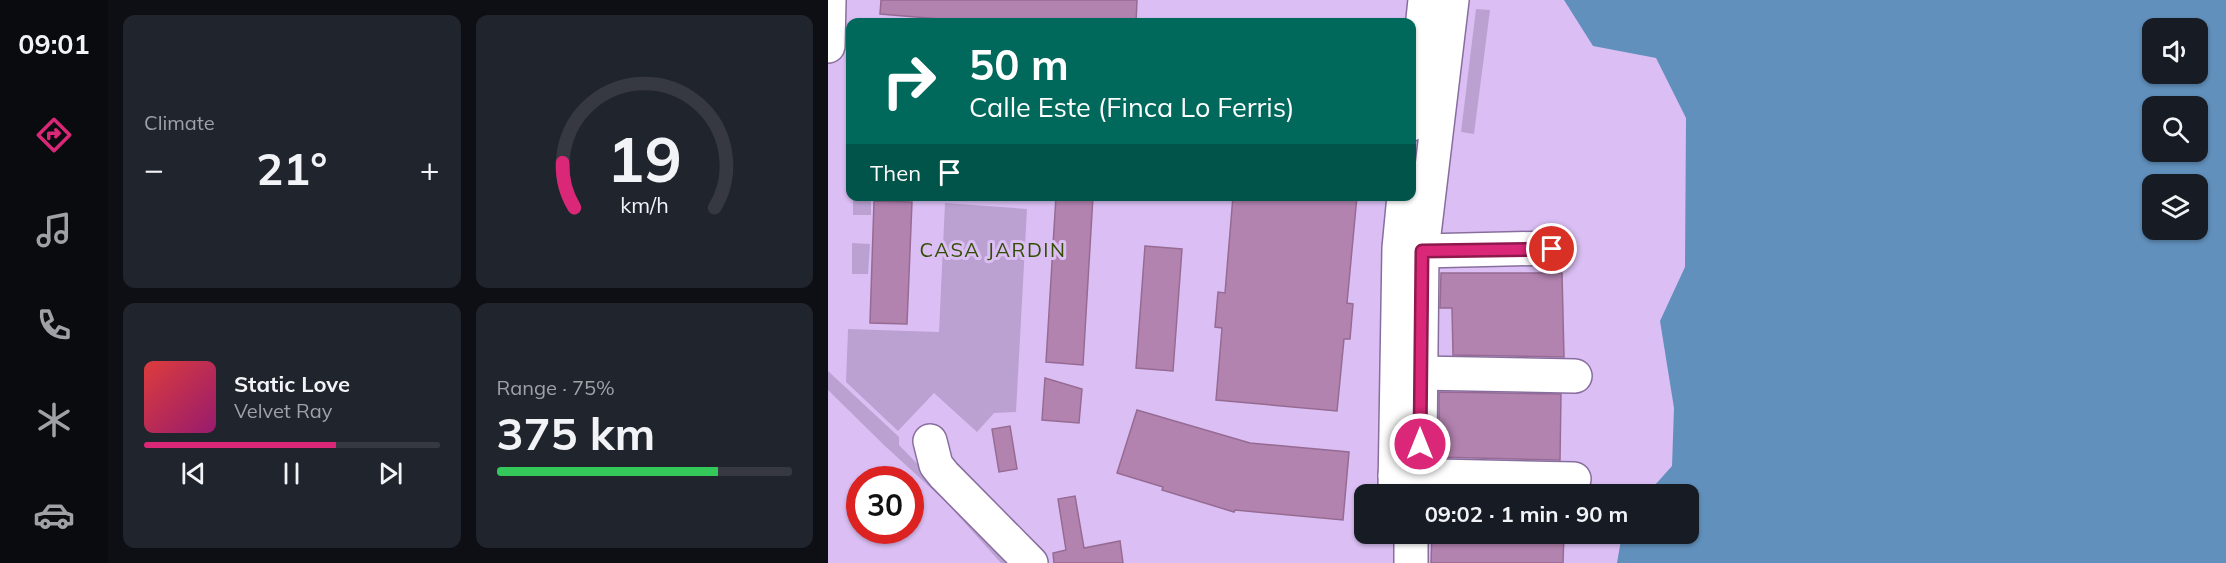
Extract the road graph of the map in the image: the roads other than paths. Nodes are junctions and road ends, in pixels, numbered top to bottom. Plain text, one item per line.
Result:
1 (829, 0) edge
2 (1425, 0) edge
3 (1452, 0) edge
4 (828, 46) edge
5 (1416, 86) edge
6 (1404, 201) edge
7 (1552, 249) dead end
8 (1422, 251) junction
9 (1420, 373) junction
10 (1575, 376) dead end
11 (930, 441) dead end
12 (1574, 479) dead end
13 (1403, 484) edge
14 (1403, 484) edge
15 (1432, 484) edge
16 (1394, 544) edge
17 (1411, 544) edge
18 (1031, 563) edge
19 (1394, 563) edge
20 (1411, 563) edge

1 - 4 street
2 - 5 street
3 - 8 street
6 - 13 street
7 - 8 street
8 - 9 street
9 - 10 street
9 - 14 street
11 - 18 street
12 - 15 street
16 - 19 street
17 - 20 street

